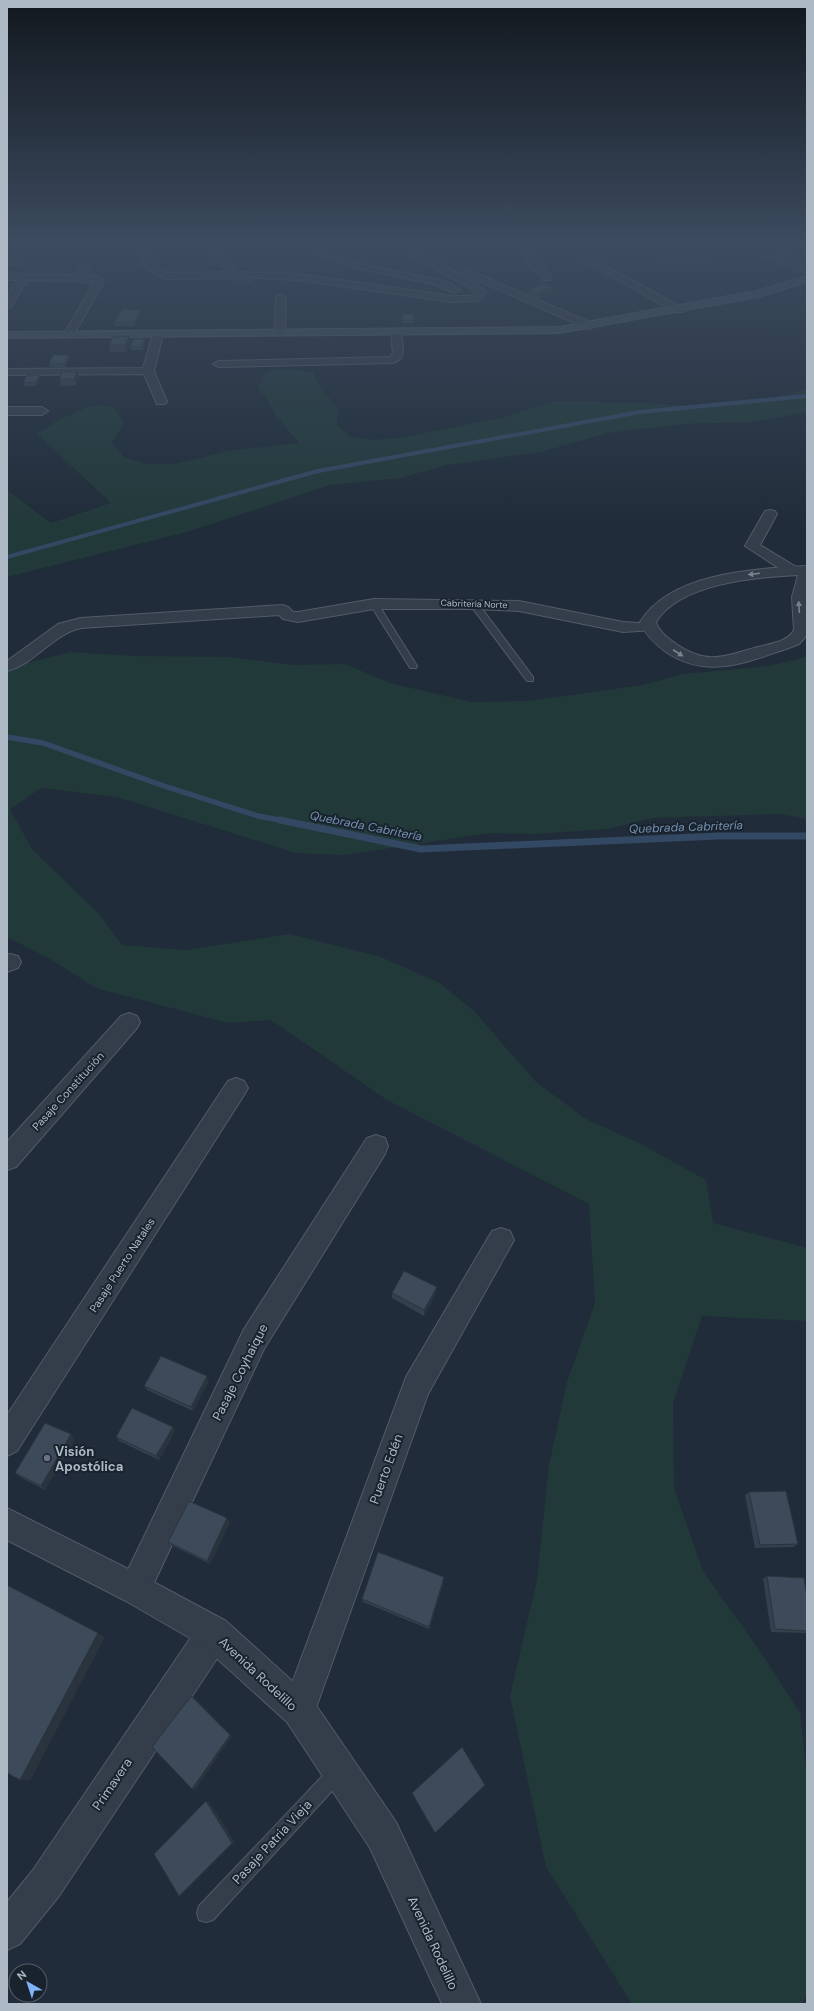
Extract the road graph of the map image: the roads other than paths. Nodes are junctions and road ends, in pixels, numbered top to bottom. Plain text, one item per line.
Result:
1 (157, 339) edge
2 (397, 339) edge
3 (219, 364) dead end
4 (148, 371) junction
5 (7, 372) edge
6 (161, 402) dead end
7 (7, 411) edge
8 (42, 411) dead end
9 (770, 514) dead end
10 (802, 571) edge
11 (374, 604) junction
12 (474, 604) junction
13 (649, 627) junction
14 (7, 666) edge
15 (413, 666) dead end
16 (530, 679) dead end
17 (129, 1022) dead end
18 (236, 1088) dead end
19 (376, 1146) dead end
20 (7, 1159) edge
21 (501, 1240) dead end
22 (7, 1441) edge
23 (7, 1523) edge
24 (135, 1589) junction
25 (214, 1633) junction
26 (299, 1710) junction
27 (339, 1771) junction
28 (206, 1913) dead end
29 (7, 1932) edge
30 (459, 2002) edge

1 - 4 street
2 - 3 street
4 - 5 street
4 - 6 street
7 - 8 street
9 - 10 street
10 -> 13 street
13 -> 10 street
11 - 12 street, Cabritería Norte
11 - 14 street, Cabritería Norte
11 - 15 lane
12 - 13 street, Cabritería Norte
12 - 16 lane
17 - 20 street, Pasaje Constitución
18 - 22 street, Pasaje Puerto Natales
19 - 24 street, Pasaje Coyhaique
21 - 26 street, Puerto Edén
23 - 24 street, Avenida Rodelillo
24 - 25 street, Avenida Rodelillo
25 - 26 street, Avenida Rodelillo
25 - 29 street, Primavera
26 - 27 street, Avenida Rodelillo
27 - 28 lane, Pasaje Patria Vieja
27 - 30 street, Avenida Rodelillo

